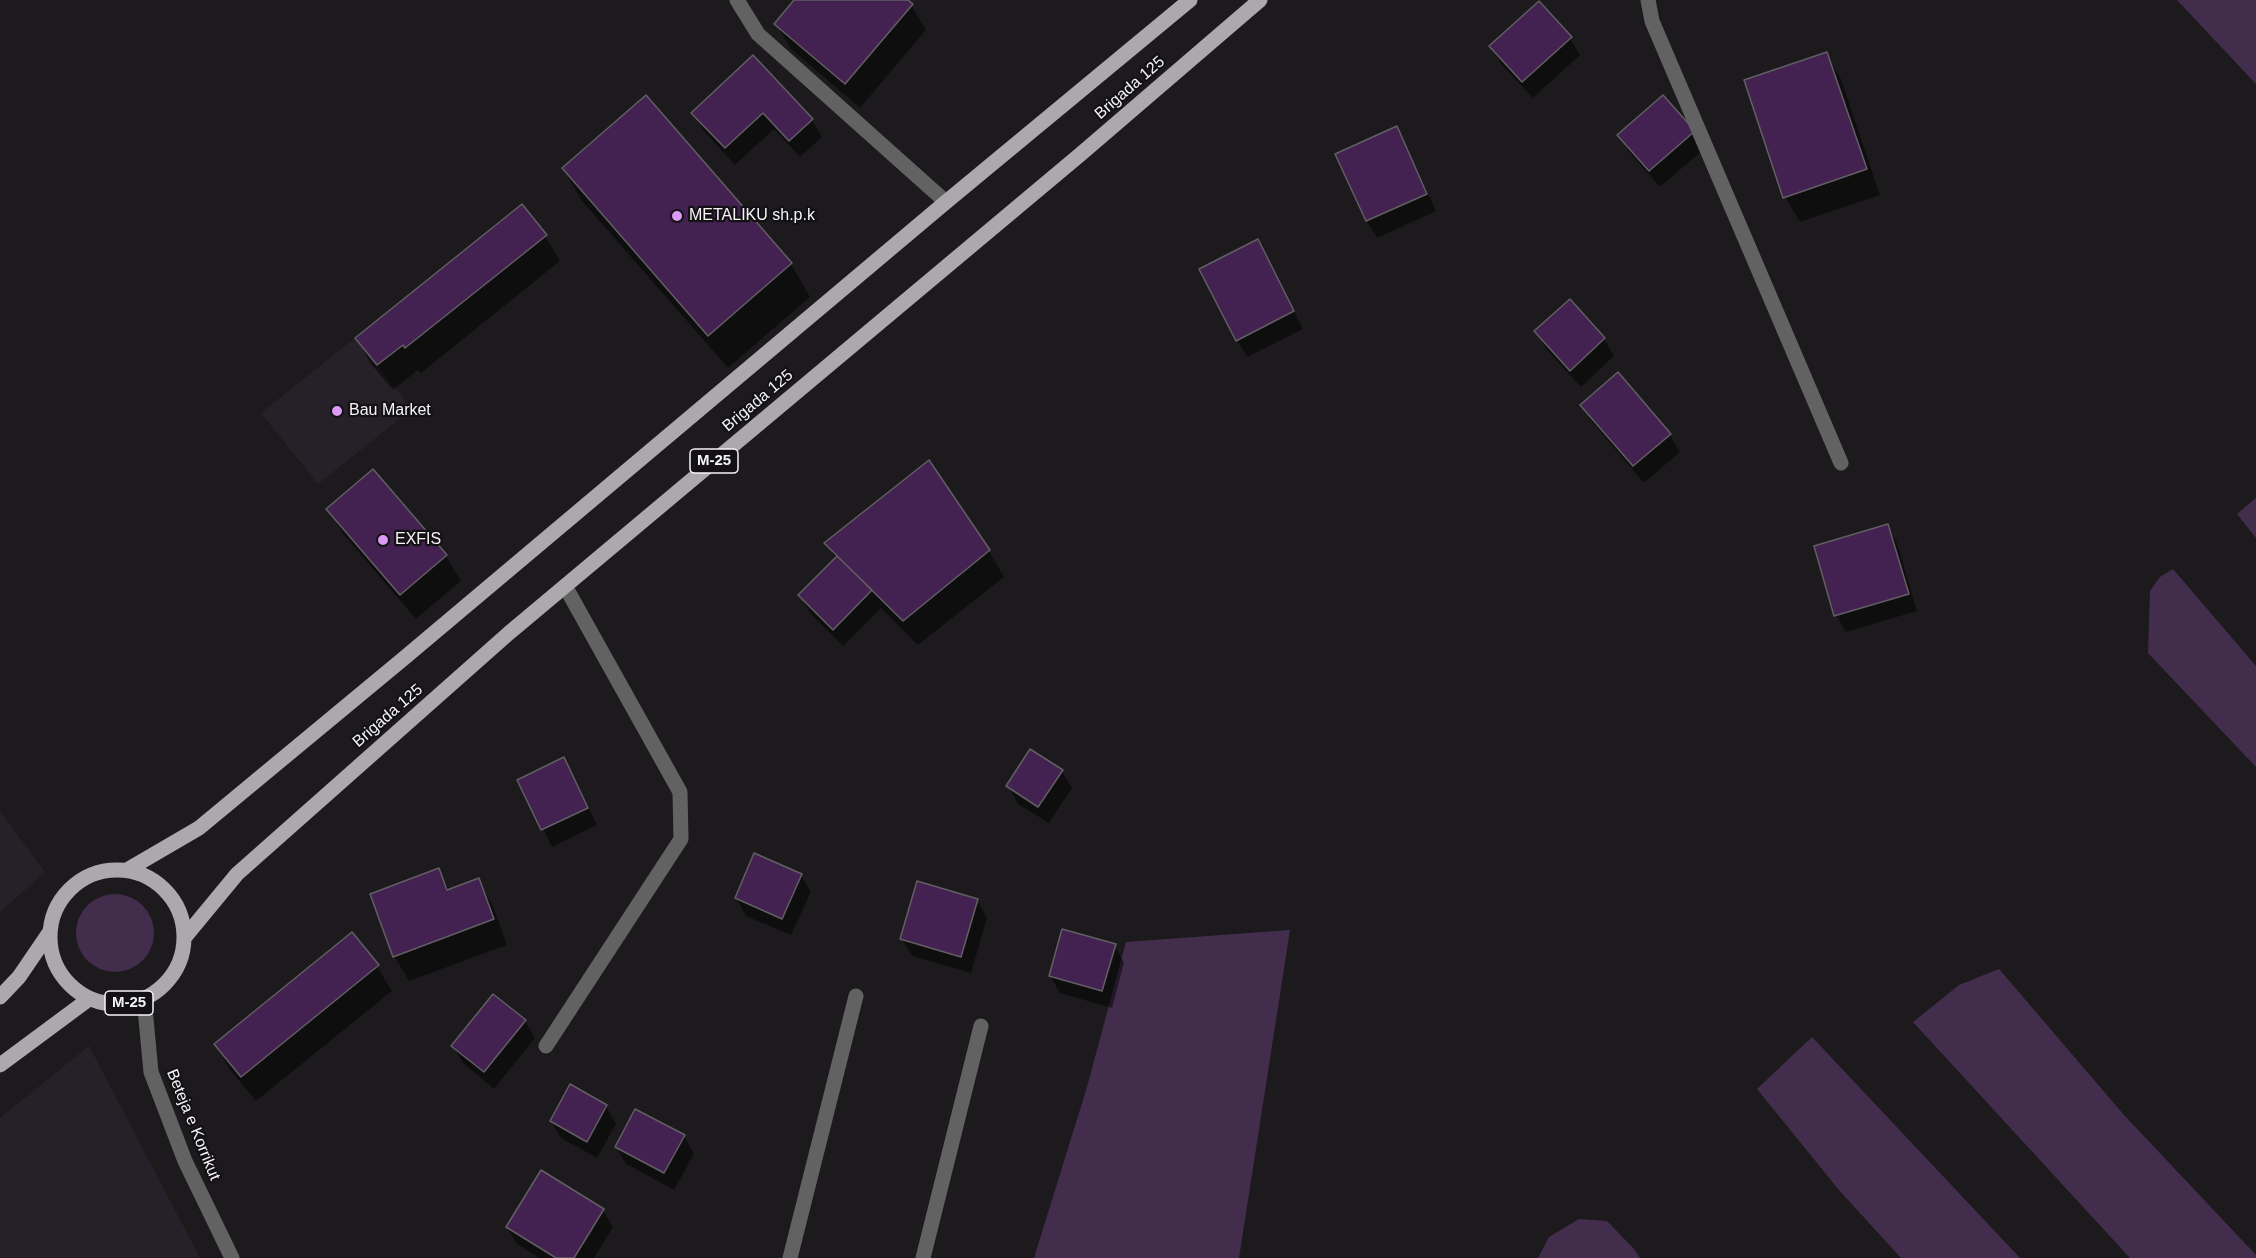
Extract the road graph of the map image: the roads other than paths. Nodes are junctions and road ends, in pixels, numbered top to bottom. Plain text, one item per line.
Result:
1 (737, 0) edge
2 (1190, 0) edge
3 (1260, 0) edge
4 (1648, 0) edge
5 (946, 202) junction
6 (1841, 463) dead end
7 (565, 586) junction
8 (127, 870) junction
9 (49, 933) junction
10 (185, 938) junction
11 (856, 996) dead end
12 (0, 997) edge
13 (144, 998) junction
14 (89, 999) junction
15 (981, 1026) dead end
16 (546, 1046) dead end
17 (0, 1065) edge
18 (232, 1258) edge
19 (790, 1258) edge
20 (923, 1258) edge

1 - 5 street
2 - 5 main road, Brigada 125 / M-25
3 - 7 main road, Brigada 125 / M-25
4 - 6 street
5 - 8 main road, Brigada 125 / M-25
7 - 10 main road, Brigada 125 / M-25
7 - 16 street
8 - 9 main road, M-25
8 - 10 main road, M-25
9 - 12 main road, M-25
9 - 14 main road, M-25
10 - 13 main road, M-25
11 - 19 street
13 - 14 main road, M-25
13 - 18 street, Beteja e Korrikut
14 - 17 main road, M-25
15 - 20 street

